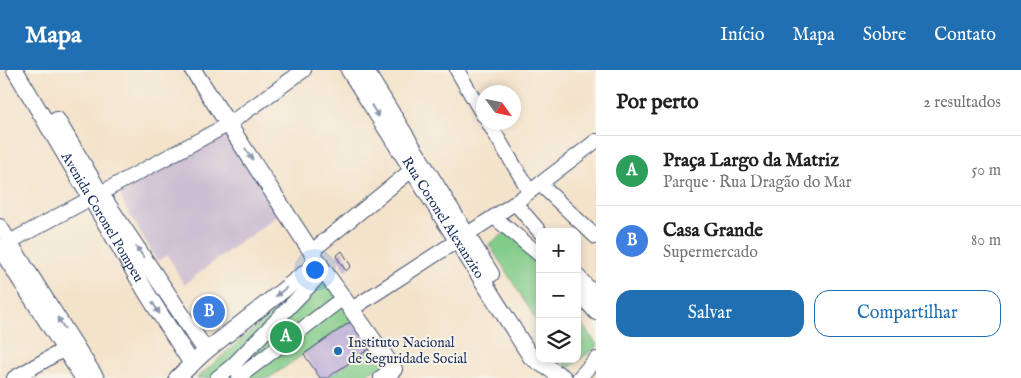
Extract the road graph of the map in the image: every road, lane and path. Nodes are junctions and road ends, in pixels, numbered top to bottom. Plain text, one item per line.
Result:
1 (15, 70) edge
2 (28, 70) edge
3 (193, 70) edge
4 (304, 70) edge
5 (349, 70) edge
6 (365, 70) edge
7 (457, 70) edge
8 (476, 101) edge
9 (229, 124) junction
10 (494, 130) edge
11 (596, 141) edge
12 (416, 166) junction
13 (536, 188) junction
14 (95, 196) junction
15 (516, 203) junction
16 (494, 217) junction
17 (0, 226) edge
18 (537, 228) edge
19 (596, 237) edge
20 (462, 238) junction
21 (3, 246) edge
22 (536, 252) edge
23 (318, 261) junction
24 (581, 279) edge
25 (581, 295) edge
26 (596, 296) edge
27 (347, 303) junction
28 (596, 312) edge
29 (69, 347) junction
30 (206, 351) junction
31 (596, 358) edge
32 (536, 359) edge
33 (544, 363) edge
34 (192, 364) junction
35 (237, 374) edge
36 (392, 375) edge
37 (14, 378) edge
38 (82, 378) edge
39 (97, 378) edge
40 (176, 378) edge
41 (217, 378) edge
42 (564, 378) edge
43 (579, 378) edge

1 - 14 main road, Avenida Coronel Pompeu
2 - 14 main road, Avenida Coronel Pompeu
3 - 9 main road
4 - 9 street
5 -> 12 main road, Rua Coronel Alexanzito
6 - 12 main road, Rua Coronel Alexanzito
7 - 8 street
9 - 14 street
9 -> 23 main road
10 - 13 street
11 - 13 street
12 - 20 main road, Rua Coronel Alexanzito
12 - 23 street
13 - 15 street
13 - 19 street
14 - 21 street
30 -> 14 main road, Avenida Coronel Pompeu
14 -> 34 main road, Avenida Coronel Pompeu
15 - 16 street
15 - 18 street
16 - 20 street
16 - 22 street
17 - 21 street
20 - 27 street
20 - 32 main road, Rua Coronel Alexanzito
21 - 29 street
23 - 27 main road
23 -> 30 main road
23 - 35 street
24 - 26 street
25 - 28 street
27 - 35 street
27 - 36 main road
29 - 37 street
29 - 38 street
29 - 39 street
30 - 34 main road
31 - 43 street
33 - 42 main road, Rua Coronel Alexanzito
34 - 40 main road
35 - 41 street

